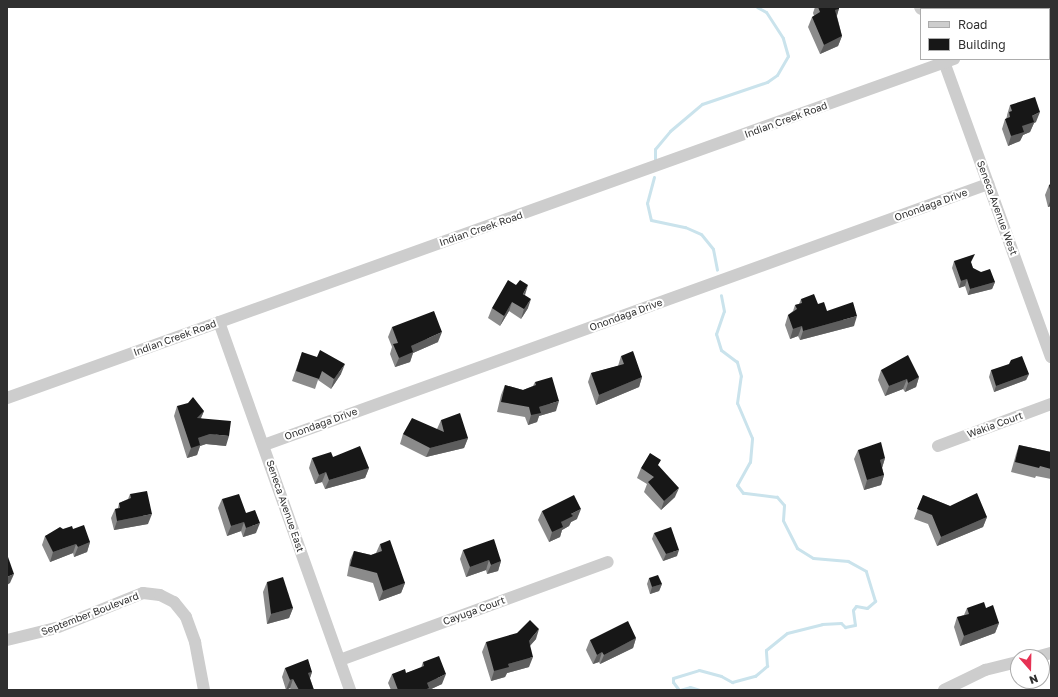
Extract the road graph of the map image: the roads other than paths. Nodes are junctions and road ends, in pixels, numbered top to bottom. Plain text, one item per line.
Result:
1 (947, 60) edge
2 (988, 184) junction
3 (219, 322) junction
4 (1051, 357) edge
5 (7, 398) edge
6 (1051, 404) edge
7 (264, 445) junction
8 (938, 446) dead end
9 (608, 562) dead end
10 (7, 640) edge
11 (340, 660) junction
12 (1010, 664) edge
13 (204, 690) edge
14 (350, 690) edge
15 (944, 690) edge

1 - 2 street, Seneca Avenue West
1 - 3 street, Indian Creek Road
2 - 4 street, Seneca Avenue West
2 - 7 street, Onondaga Drive
3 - 5 street, Indian Creek Road
3 - 7 street, Seneca Avenue East
6 - 8 street, Wakia Court
7 - 11 street, Seneca Avenue East
9 - 11 street, Cayuga Court
10 - 13 street, September Boulevard
11 - 14 street, Seneca Avenue East
12 - 15 street

